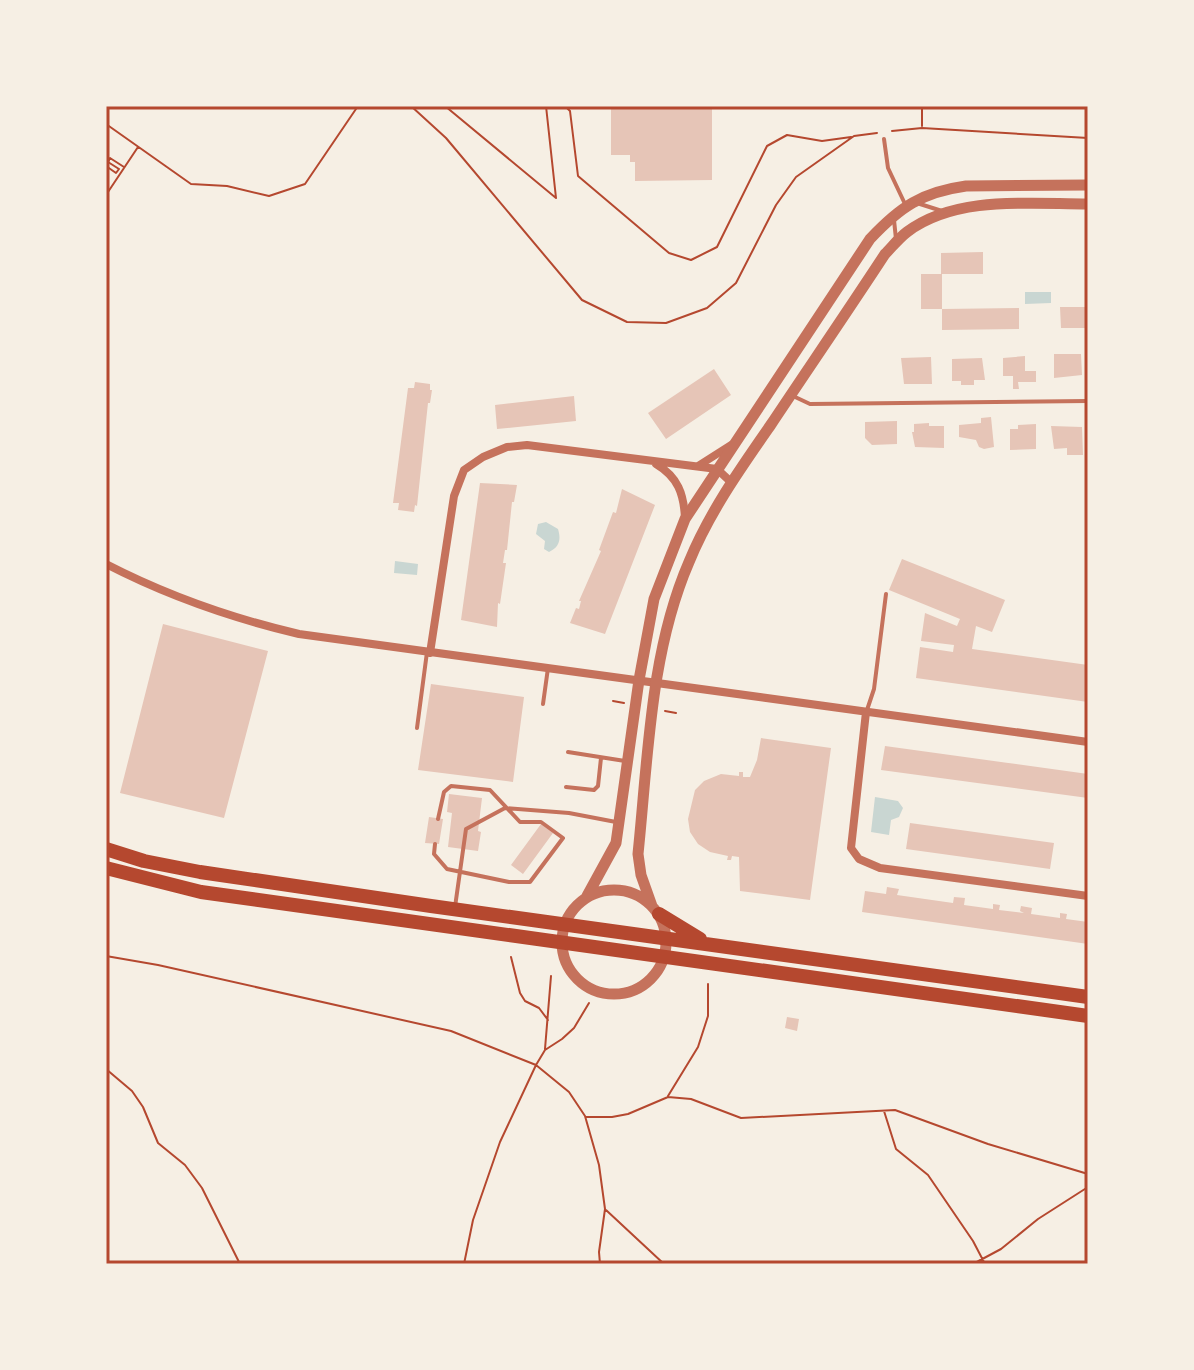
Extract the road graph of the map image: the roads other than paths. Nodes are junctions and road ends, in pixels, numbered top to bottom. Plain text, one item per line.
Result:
1 (884, 139) dead end
2 (1088, 185) edge
3 (910, 204) junction
4 (1088, 204) edge
5 (946, 212) junction
6 (894, 214) junction
7 (897, 242) junction
8 (790, 395) junction
9 (1088, 401) edge
10 (735, 442) junction
11 (652, 461) junction
12 (698, 466) junction
13 (717, 469) junction
14 (732, 483) junction
15 (685, 519) junction
16 (106, 564) edge
17 (886, 594) dead end
18 (429, 652) junction
19 (548, 668) junction
20 (639, 680) junction
21 (657, 684) junction
22 (543, 704) dead end
23 (866, 712) junction
24 (417, 728) dead end
25 (1088, 742) edge
26 (568, 752) dead end
27 (601, 758) junction
28 (628, 761) junction
29 (566, 787) dead end
30 (505, 808) junction
31 (438, 819) dead end
32 (619, 823) junction
33 (435, 844) dead end
34 (106, 849) edge
35 (106, 868) edge
36 (460, 872) junction
37 (587, 896) junction
38 (1088, 896) edge
39 (455, 910) junction
40 (655, 910) junction
41 (563, 923) junction
42 (666, 937) junction
43 (561, 942) junction
44 (707, 943) junction
45 (664, 956) junction
46 (1088, 997) edge
47 (1088, 1016) edge

1 - 3 lane
2 - 3 street
3 - 5 lane
3 - 6 street
4 - 5 street
5 - 7 street
6 - 7 lane
6 - 10 street
7 - 8 street
8 - 9 lane
8 - 14 street
10 - 12 street
10 - 13 street
11 - 12 street
11 - 15 street
11 - 18 street
12 - 13 street
13 - 14 street
13 - 15 street
14 - 21 street
15 - 20 street
16 - 18 street
17 - 23 lane
18 - 19 street
18 - 24 lane
19 - 20 street
19 - 22 lane
20 - 21 street
20 - 28 street
21 - 23 street
21 - 40 street
23 - 25 street
23 - 38 street
26 - 27 lane
27 - 28 lane
27 - 29 lane
28 - 32 street
30 - 31 lane
30 - 32 lane
30 - 36 lane
30 - 36 lane
32 - 37 street
33 - 36 lane
34 - 39 highway
35 - 43 highway
36 - 39 lane
37 - 40 street
37 - 41 street
39 - 41 highway
40 - 42 street
40 - 44 highway
41 - 42 highway
41 - 43 street
42 - 44 highway
42 - 45 street
43 - 45 highway
43 - 45 street
44 - 46 highway
45 - 47 highway

